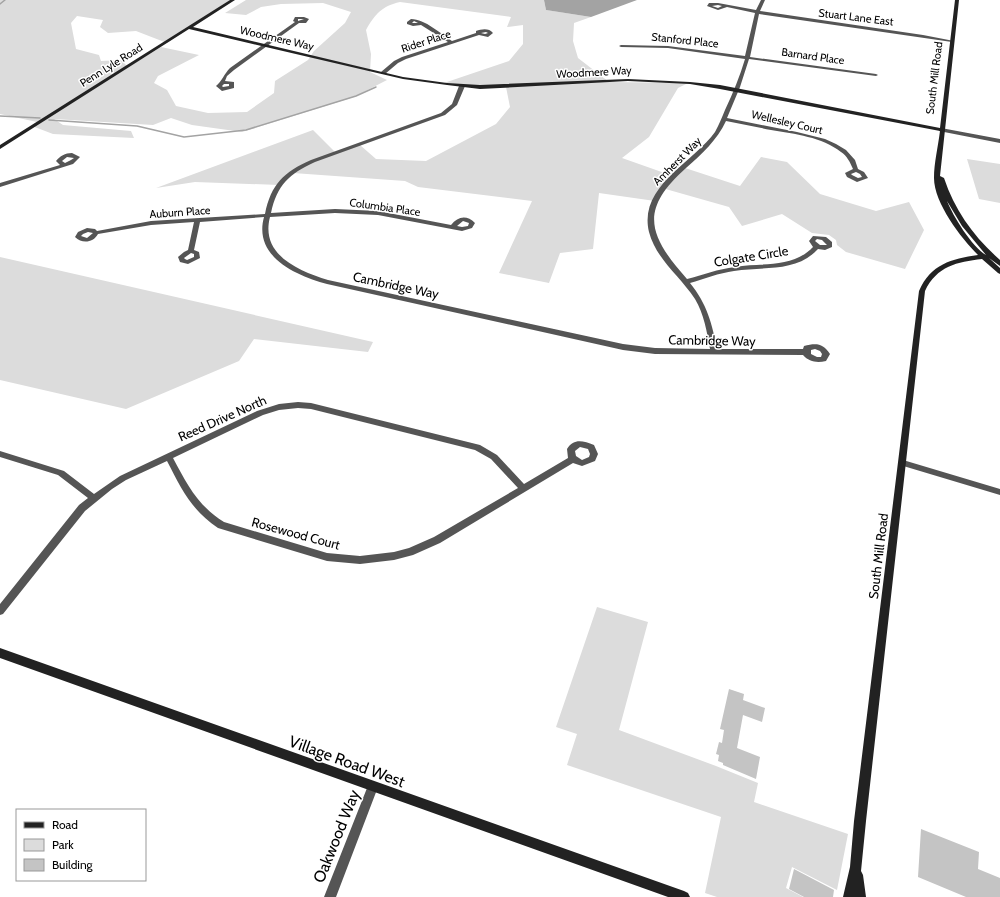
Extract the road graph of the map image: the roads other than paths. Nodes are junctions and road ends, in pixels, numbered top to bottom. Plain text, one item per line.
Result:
1 (233, 0) edge
2 (763, 0) edge
3 (957, 0) edge
4 (726, 6) dead end
5 (758, 12) junction
6 (298, 22) dead end
7 (423, 23) dead end
8 (189, 28) junction
9 (479, 34) dead end
10 (952, 40) junction
11 (452, 43) junction
12 (265, 46) junction
13 (621, 46) dead end
14 (747, 57) junction
15 (383, 73) junction
16 (876, 75) dead end
17 (224, 83) dead end
18 (462, 86) junction
19 (737, 91) junction
20 (724, 119) junction
21 (941, 130) junction
22 (1000, 141) edge
23 (0, 147) edge
24 (63, 164) dead end
25 (856, 170) dead end
26 (0, 185) edge
27 (267, 216) junction
28 (197, 220) junction
29 (453, 227) dead end
30 (96, 232) dead end
31 (818, 247) dead end
32 (191, 251) dead end
33 (987, 256) junction
34 (1000, 264) edge
35 (1000, 272) edge
36 (685, 282) junction
37 (714, 352) junction
38 (806, 352) dead end
39 (0, 454) edge
40 (168, 456) junction
41 (573, 459) dead end
42 (903, 463) junction
43 (523, 488) junction
44 (1000, 492) edge
45 (94, 498) junction
46 (0, 611) edge
47 (0, 653) edge
48 (373, 787) junction
49 (856, 867) junction
50 (330, 897) edge
51 (684, 897) edge
52 (849, 897) edge
53 (860, 897) edge

1 - 8 street, Penn Lyle Road
2 - 5 street, Amherst Way
3 - 10 street, South Mill Road
4 - 5 street, Stuart Lane East
5 - 10 street, Stuart Lane East
5 - 14 street, Amherst Way
6 - 12 street
7 - 11 street
8 - 12 street, Woodmere Way
8 - 23 street, Penn Lyle Road
9 - 11 street, Rider Place
10 - 21 street, South Mill Road
11 - 15 street, Rider Place
12 - 15 street, Woodmere Way
12 - 17 street
13 - 14 street, Stanford Place
14 - 16 street, Barnard Place
14 - 19 street, Amherst Way
15 - 18 street, Woodmere Way
18 - 19 street, Woodmere Way
18 - 27 street, Cambridge Way
19 - 20 street, Amherst Way
19 - 21 street, Woodmere Way
20 - 25 street, Wellesley Court
20 - 36 street, Amherst Way
21 - 22 street, Woodmere Way
21 - 33 street, South Mill Road
24 - 26 street
27 - 28 street, Auburn Place
27 - 29 street, Columbia Place
27 - 37 street, Cambridge Way
28 - 30 street, Auburn Place
28 - 32 street
31 - 36 street, Colgate Circle
33 - 34 street
33 - 35 street
33 - 42 street, South Mill Road
36 - 37 street, Amherst Way
37 - 38 street, Cambridge Way
39 - 45 street
40 - 43 street, Reed Drive North
40 - 43 street, Rosewood Court
40 - 45 street, Reed Drive North
41 - 43 street, Rosewood Court
42 - 44 street
42 - 49 street, South Mill Road
45 - 46 street, Reed Drive North
47 - 48 street, Village Road West
48 - 50 street, Oakwood Way
48 - 51 street, Village Road West
49 - 52 street, South Mill Road
49 - 53 street

